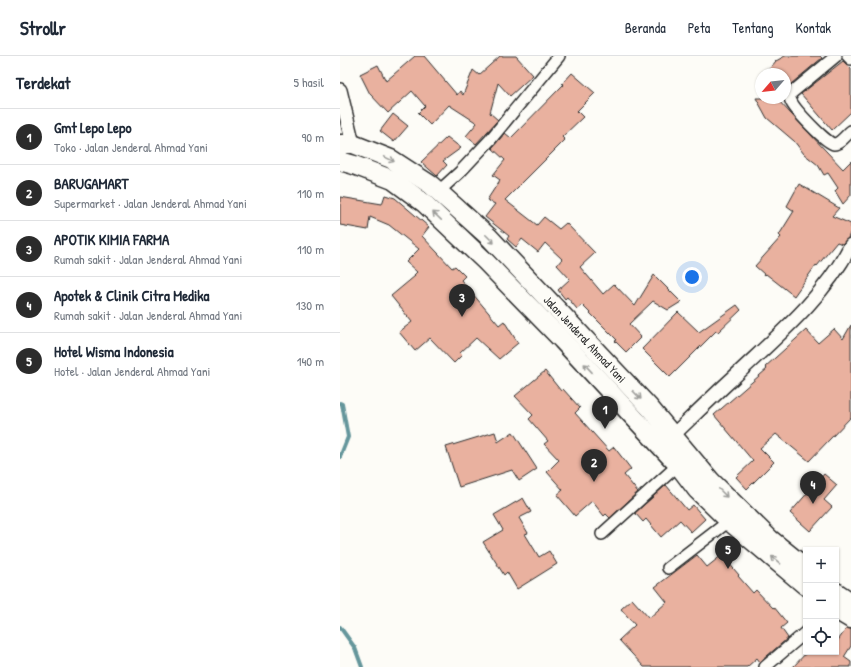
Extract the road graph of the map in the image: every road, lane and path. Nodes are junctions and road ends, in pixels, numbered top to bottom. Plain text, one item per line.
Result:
1 (559, 56) edge
2 (836, 56) edge
3 (848, 56) edge
4 (851, 59) edge
5 (340, 90) edge
6 (851, 131) edge
7 (346, 144) edge
8 (340, 162) edge
9 (438, 192) junction
10 (851, 245) edge
11 (667, 441) junction
12 (678, 465) junction
13 (729, 521) junction
14 (602, 534) dead end
15 (803, 566) edge
16 (668, 568) dead end
17 (803, 583) edge
18 (839, 594) edge
19 (851, 602) edge
20 (839, 612) edge
21 (851, 619) edge
22 (803, 635) edge
23 (765, 667) edge

1 - 9 street
2 - 6 street
3 - 4 street
5 - 7 street
7 -> 9 highway, Jalan Jenderal Ahmad Yani
11 -> 8 highway, Jalan Jenderal Ahmad Yani
9 -> 11 highway, Jalan Jenderal Ahmad Yani
10 - 11 street
11 - 12 highway, Jalan Jenderal Ahmad Yani
11 -> 15 highway, Jalan Jenderal Ahmad Yani
12 - 13 highway, Jalan Jenderal Ahmad Yani
12 - 14 street
13 - 16 street
17 -> 13 highway, Jalan Jenderal Ahmad Yani
18 - 19 highway
20 - 21 highway
22 - 23 street

